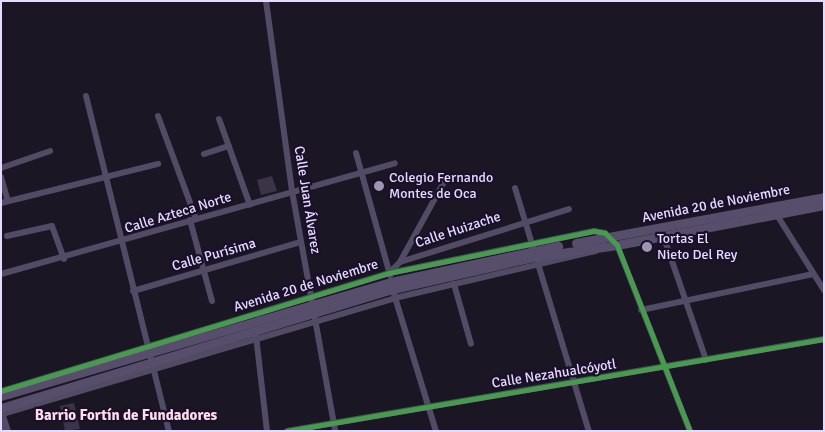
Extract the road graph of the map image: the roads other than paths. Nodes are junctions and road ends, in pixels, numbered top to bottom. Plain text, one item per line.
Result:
1 (266, 1) edge
2 (86, 96) dead end
3 (158, 116) dead end
4 (219, 119) dead end
5 (229, 146) junction
6 (50, 150) dead end
7 (356, 153) dead end
8 (204, 154) dead end
9 (394, 163) dead end
10 (158, 164) dead end
11 (1, 168) edge
12 (361, 172) junction
13 (1, 177) edge
14 (104, 178) junction
15 (445, 180) dead end
16 (515, 188) dead end
17 (292, 191) junction
18 (824, 197) edge
19 (5, 202) edge
20 (250, 205) junction
21 (824, 205) edge
22 (569, 209) dead end
23 (774, 211) junction
24 (193, 220) junction
25 (524, 221) junction
26 (662, 233) junction
27 (7, 236) dead end
28 (301, 242) junction
29 (121, 243) junction
30 (613, 243) junction
31 (531, 250) junction
32 (64, 259) junction
33 (400, 262) junction
34 (537, 266) junction
35 (202, 271) junction
36 (1, 274) edge
37 (813, 274) junction
38 (454, 284) junction
39 (392, 285) junction
40 (824, 290) edge
41 (134, 291) junction
42 (311, 295) junction
43 (212, 301) dead end
44 (685, 301) junction
45 (642, 310) junction
46 (313, 312) junction
47 (256, 336) junction
48 (824, 340) edge
49 (471, 344) dead end
50 (151, 357) junction
51 (706, 360) junction
52 (664, 366) junction
53 (575, 384) junction
54 (1, 391) edge
55 (23, 391) junction
56 (1, 396) edge
57 (4, 406) edge
58 (429, 407) junction
59 (20, 409) junction
60 (2, 414) edge
61 (334, 427) edge
62 (7, 431) edge
63 (169, 431) edge
64 (267, 431) edge
65 (287, 431) edge
66 (436, 431) edge
67 (589, 431) edge
68 (690, 431) edge

1 - 17 street, Calle Juan Álvarez
2 - 14 street
3 - 24 street
4 - 5 street
5 - 8 street
5 - 20 street
6 - 11 street
7 - 12 street
9 - 12 street, Calle Azteca Norte
10 - 14 street
12 - 17 street, Calle Azteca Norte
12 - 39 street
13 - 19 street
14 - 19 street
14 - 29 street
15 - 33 street
16 - 25 street
17 - 20 street, Calle Azteca Norte
17 - 28 street, Calle Juan Álvarez
18 - 23 main road, Avenida 20 de Noviembre
20 - 24 street, Calle Azteca Norte
21 - 23 main road, Avenida 20 de Noviembre
22 - 25 street, Calle Huizache
23 - 26 main road, Avenida 20 de Noviembre
23 - 37 street
24 - 29 street, Calle Azteca Norte
24 - 35 street
25 - 31 street
25 - 33 street, Calle Huizache
26 - 30 main road, Avenida 20 de Noviembre
26 - 44 street
27 - 32 street
28 - 35 street, Calle Purísima
28 - 42 street, Calle Juan Álvarez
29 - 32 street, Calle Azteca Norte
29 - 41 street
30 - 31 main road, Avenida 20 de Noviembre
30 - 34 street, Avenida 20 de Noviembre
30 - 45 street
31 - 34 street
31 - 39 main road, Avenida 20 de Noviembre
32 - 36 street, Calle Azteca Norte
33 - 39 street
34 - 38 street, Avenida 20 de Noviembre
34 - 53 street
35 - 41 street, Calle Purísima
35 - 43 street
37 - 40 street
37 - 44 street
38 - 39 street, Avenida 20 de Noviembre
38 - 49 street
39 - 42 street, Avenida 20 de Noviembre
39 - 46 main road, Avenida 20 de Noviembre
39 - 46 street, Avenida 20 de Noviembre
39 - 58 street
41 - 50 street
42 - 46 street, Calle Juan Álvarez
42 - 50 street, Avenida 20 de Noviembre
44 - 45 street
44 - 51 street
45 - 52 street
46 - 47 street, Avenida 20 de Noviembre
46 - 50 main road, Avenida 20 de Noviembre
46 - 61 street, Calle Juan Álvarez
47 - 50 street, Avenida 20 de Noviembre
47 - 64 street
48 - 51 street, Calle Nezahualcóyotl
50 - 54 street, Avenida 20 de Noviembre
50 - 55 main road, Avenida 20 de Noviembre
50 - 57 main road, Avenida 20 de Noviembre
50 - 59 street, Avenida 20 de Noviembre
50 - 63 street
51 - 52 street, Calle Nezahualcóyotl
52 - 53 street, Calle Nezahualcóyotl
52 - 68 street
53 - 58 street, Calle Nezahualcóyotl
53 - 67 street
55 - 56 main road, Avenida 20 de Noviembre
55 - 57 main road
57 - 59 main road
58 - 61 street, Calle Nezahualcóyotl
58 - 66 street
59 - 60 street, Avenida 20 de Noviembre
60 - 62 street
61 - 65 street, Calle Nezahualcóyotl

